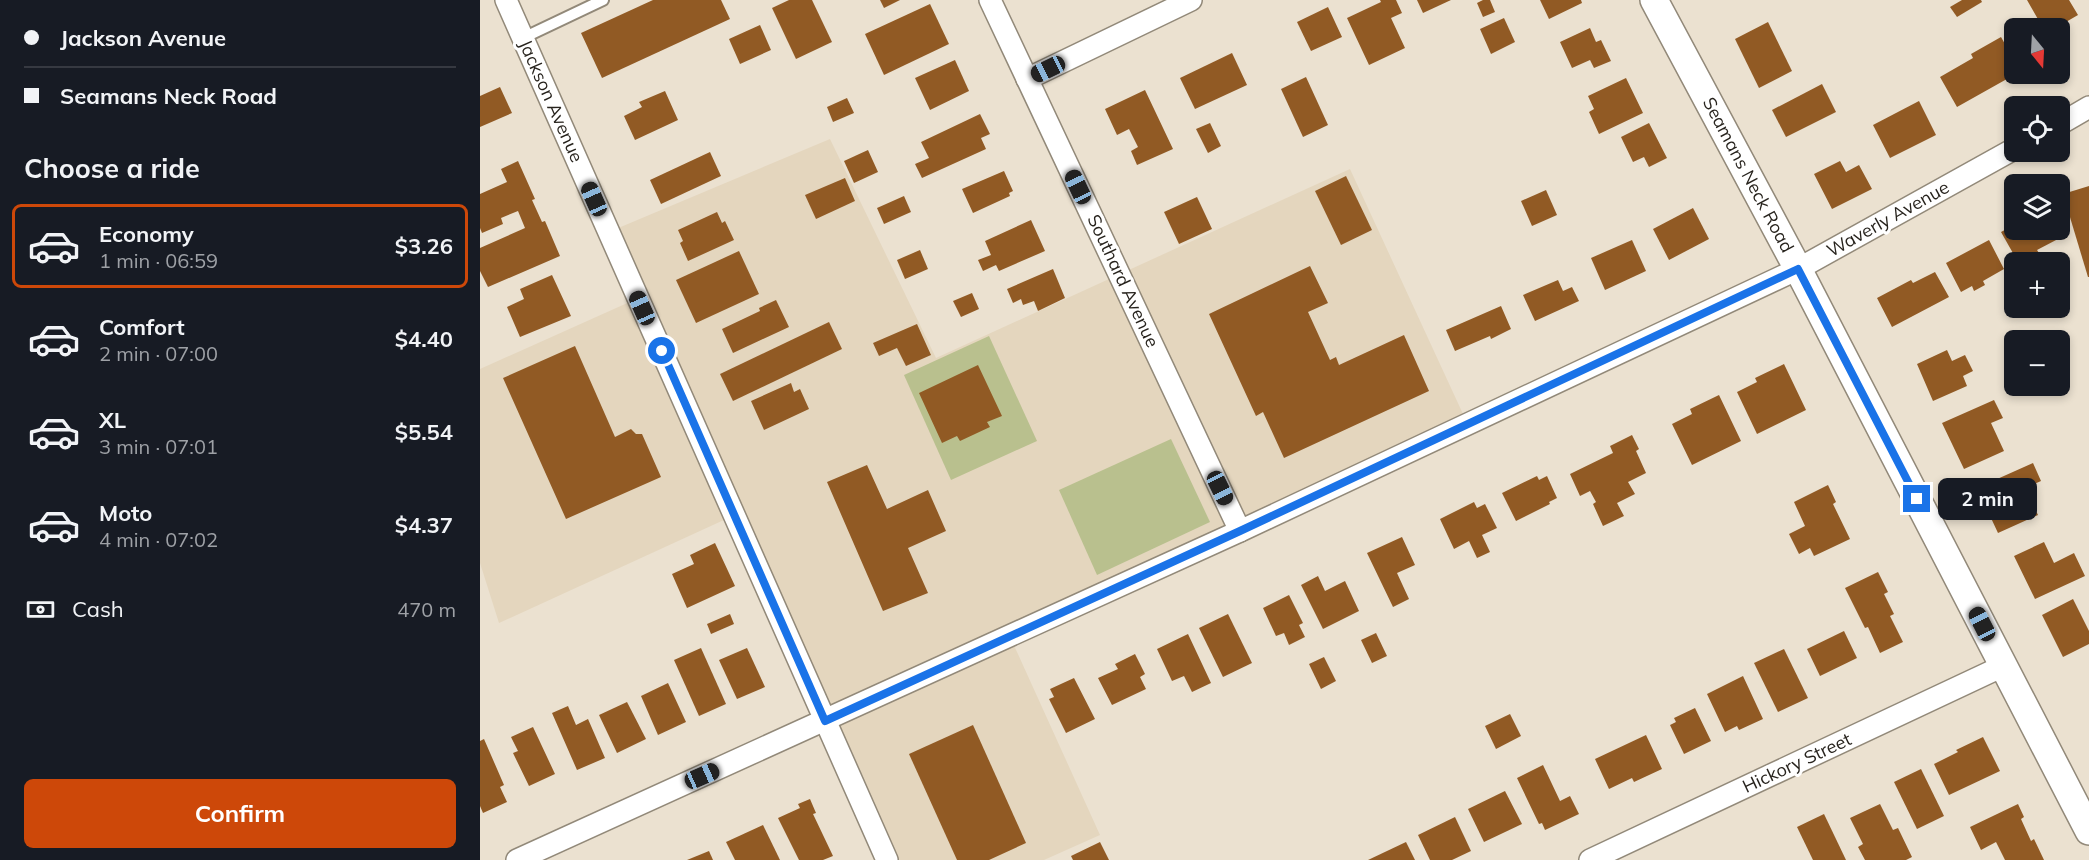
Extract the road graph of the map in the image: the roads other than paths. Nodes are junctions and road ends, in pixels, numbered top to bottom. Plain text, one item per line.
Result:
1 (506, 0) edge
2 (603, 0) edge
3 (990, 0) edge
4 (1191, 0) edge
5 (1654, 0) edge
6 (523, 38) junction
7 (1027, 78) junction
8 (2089, 107) edge
9 (2070, 118) edge
10 (2004, 155) edge
11 (1798, 269) junction
12 (1240, 531) junction
13 (2004, 666) junction
14 (825, 721) junction
15 (2089, 831) edge
16 (517, 860) edge
17 (887, 860) edge
18 (1590, 860) edge

1 - 6 street, Jackson Avenue
2 - 6 lane
3 - 7 street, Southard Avenue
4 - 7 street
5 - 11 street, Seamans Neck Road
6 - 14 street, Jackson Avenue
7 - 12 street, Southard Avenue
8 - 9 street
10 - 11 street, Waverly Avenue
11 - 12 street, Waverly Avenue
11 - 13 street, Seamans Neck Road
12 - 14 street, Waverly Avenue
13 - 15 street, Seamans Neck Road
13 - 18 street, Hickory Street
14 - 16 street, Waverly Avenue
14 - 17 street, Jackson Avenue

